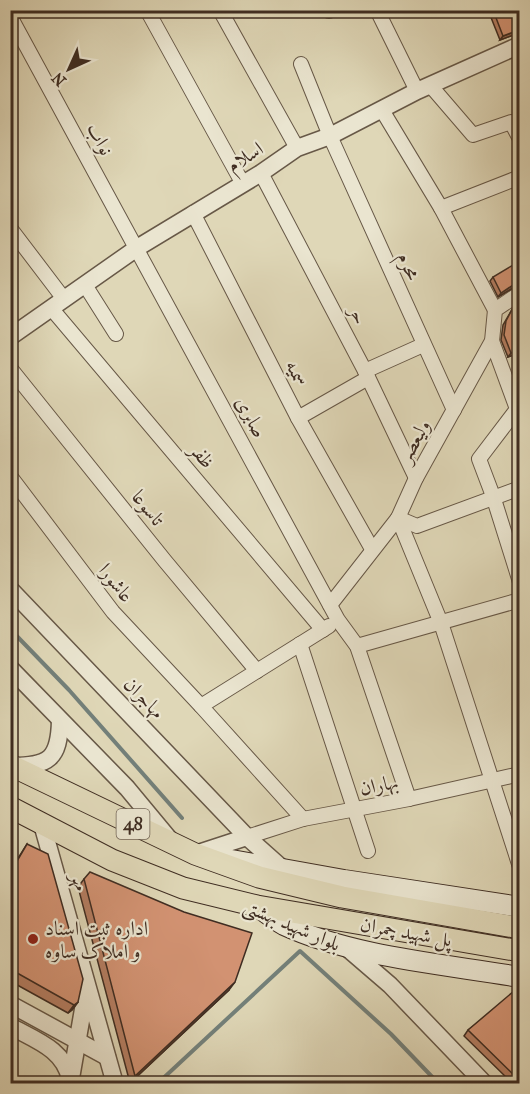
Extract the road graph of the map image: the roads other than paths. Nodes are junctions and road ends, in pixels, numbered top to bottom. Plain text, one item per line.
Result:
1 (147, 10) edge
2 (220, 10) edge
3 (377, 10) edge
4 (10, 16) edge
5 (519, 45) edge
6 (301, 64) dead end
7 (423, 88) junction
8 (382, 110) junction
9 (330, 136) junction
10 (519, 139) edge
11 (297, 148) junction
12 (261, 173) junction
13 (519, 177) edge
14 (243, 184) junction
15 (441, 208) junction
16 (193, 213) junction
17 (10, 228) edge
18 (137, 248) junction
19 (85, 285) junction
20 (519, 293) edge
21 (57, 303) junction
22 (495, 310) junction
23 (116, 334) dead end
24 (10, 336) edge
25 (492, 341) junction
26 (423, 345) junction
27 (10, 368) edge
28 (367, 374) junction
29 (454, 410) junction
30 (298, 418) junction
31 (10, 476) edge
32 (416, 478) junction
33 (519, 488) edge
34 (493, 496) junction
35 (398, 518) junction
36 (372, 549) junction
37 (519, 582) edge
38 (10, 589) edge
39 (519, 600) edge
40 (330, 605) junction
41 (338, 620) junction
42 (441, 622) junction
43 (323, 630) junction
44 (300, 644) junction
45 (357, 646) junction
46 (10, 668) edge
47 (256, 671) junction
48 (201, 706) junction
49 (60, 721) junction
50 (11, 765) edge
51 (519, 774) edge
52 (490, 781) junction
53 (409, 799) junction
54 (10, 807) edge
55 (356, 810) junction
56 (303, 819) junction
57 (42, 824) junction
58 (246, 837) junction
59 (173, 844) junction
60 (368, 851) dead end
61 (195, 854) junction
62 (519, 867) edge
63 (283, 869) junction
64 (259, 877) joint
65 (258, 906) junction
66 (519, 907) edge
67 (519, 928) edge
68 (348, 948) junction
69 (519, 951) edge
70 (519, 977) edge
71 (87, 985) junction
72 (10, 1004) edge
73 (84, 1006) junction
74 (40, 1018) junction
75 (10, 1026) edge
76 (78, 1040) junction
77 (107, 1058) junction
78 (70, 1082) edge
79 (116, 1083) edge
80 (485, 1083) edge

1 - 14 street
2 - 11 street
3 - 7 street
4 - 18 street, نواب
5 - 7 street, اسلام
6 - 9 street, محرم
7 - 8 street, اسلام
7 - 10 street
8 - 9 street, اسلام
8 - 15 street
9 - 11 street, اسلام
9 - 26 street, محرم
11 - 12 street, اسلام
12 - 14 street, اسلام
12 - 28 street, حر
13 - 15 street
14 - 16 street, اسلام
15 - 22 street
16 - 18 street, اسلام
16 - 30 street, سمیه
17 - 21 street, ظفر
18 - 19 street, اسلام
18 - 40 street, صابری
19 - 21 street, اسلام
19 - 23 street
20 - 22 street
21 - 24 street, اسلام
21 - 43 street, ظفر
22 - 25 street, ولیعصر
25 - 29 street, ولیعصر
25 - 34 street
26 - 28 street
26 - 29 street, محرم
27 - 47 street, تاسوعا
28 - 30 street
28 - 32 street, حر
29 - 32 street, ولیعصر
30 - 36 street, سمیه
31 - 48 street, عاشورا
32 - 35 street, ولیعصر
33 - 34 street
34 - 35 street
34 - 37 street
35 - 36 street, ولیعصر
35 - 42 street
36 - 40 street, ولیعصر
38 - 58 street, مهاجران
39 - 42 street
40 - 41 street, صابری
41 - 43 street
41 - 45 street, صابری
42 - 45 street
42 - 52 street
43 - 44 street
44 - 47 street
44 - 55 street
45 - 53 street, صابری
46 - 49 street
47 - 48 street
48 - 56 street, عاشورا
49 - 50 street
49 - 59 street
50 - 59 main road, بلوار شهید بهشتی / 48
51 - 52 street, بهاران
52 - 53 street, بهاران
52 - 62 street
53 - 55 street, بهاران
54 - 57 main road, بلوار شهید بهشتی / 48
55 - 56 street, بهاران
55 - 60 street
56 - 58 street, بهاران
57 - 65 main road, بلوار شهید بهشتی / 48
57 - 71 street, مهر
58 - 61 street
58 - 63 street, مهاجران
59 - 61 main road, بلوار شهید بهشتی / 48
61 - 63 main road, بلوار شهید بهشتی
61 - 64 main road, بلوار شهید بهشتی / 48
63 - 66 main road, بلوار شهید بهشتی
64 - 67 main road, پل شهید چمران / 48
65 - 68 main road, بلوار شهید بهشتی
65 - 69 main road, پل شهید چمران / 48
68 - 70 main road, بلوار شهید بهشتی
68 - 80 street
71 - 73 street, مهر
71 - 77 street, مهر
72 - 74 street
73 - 74 street
73 - 76 street, مهر
74 - 76 street
75 - 78 street
76 - 77 street
76 - 78 street, مهر
77 - 79 street, مهر

